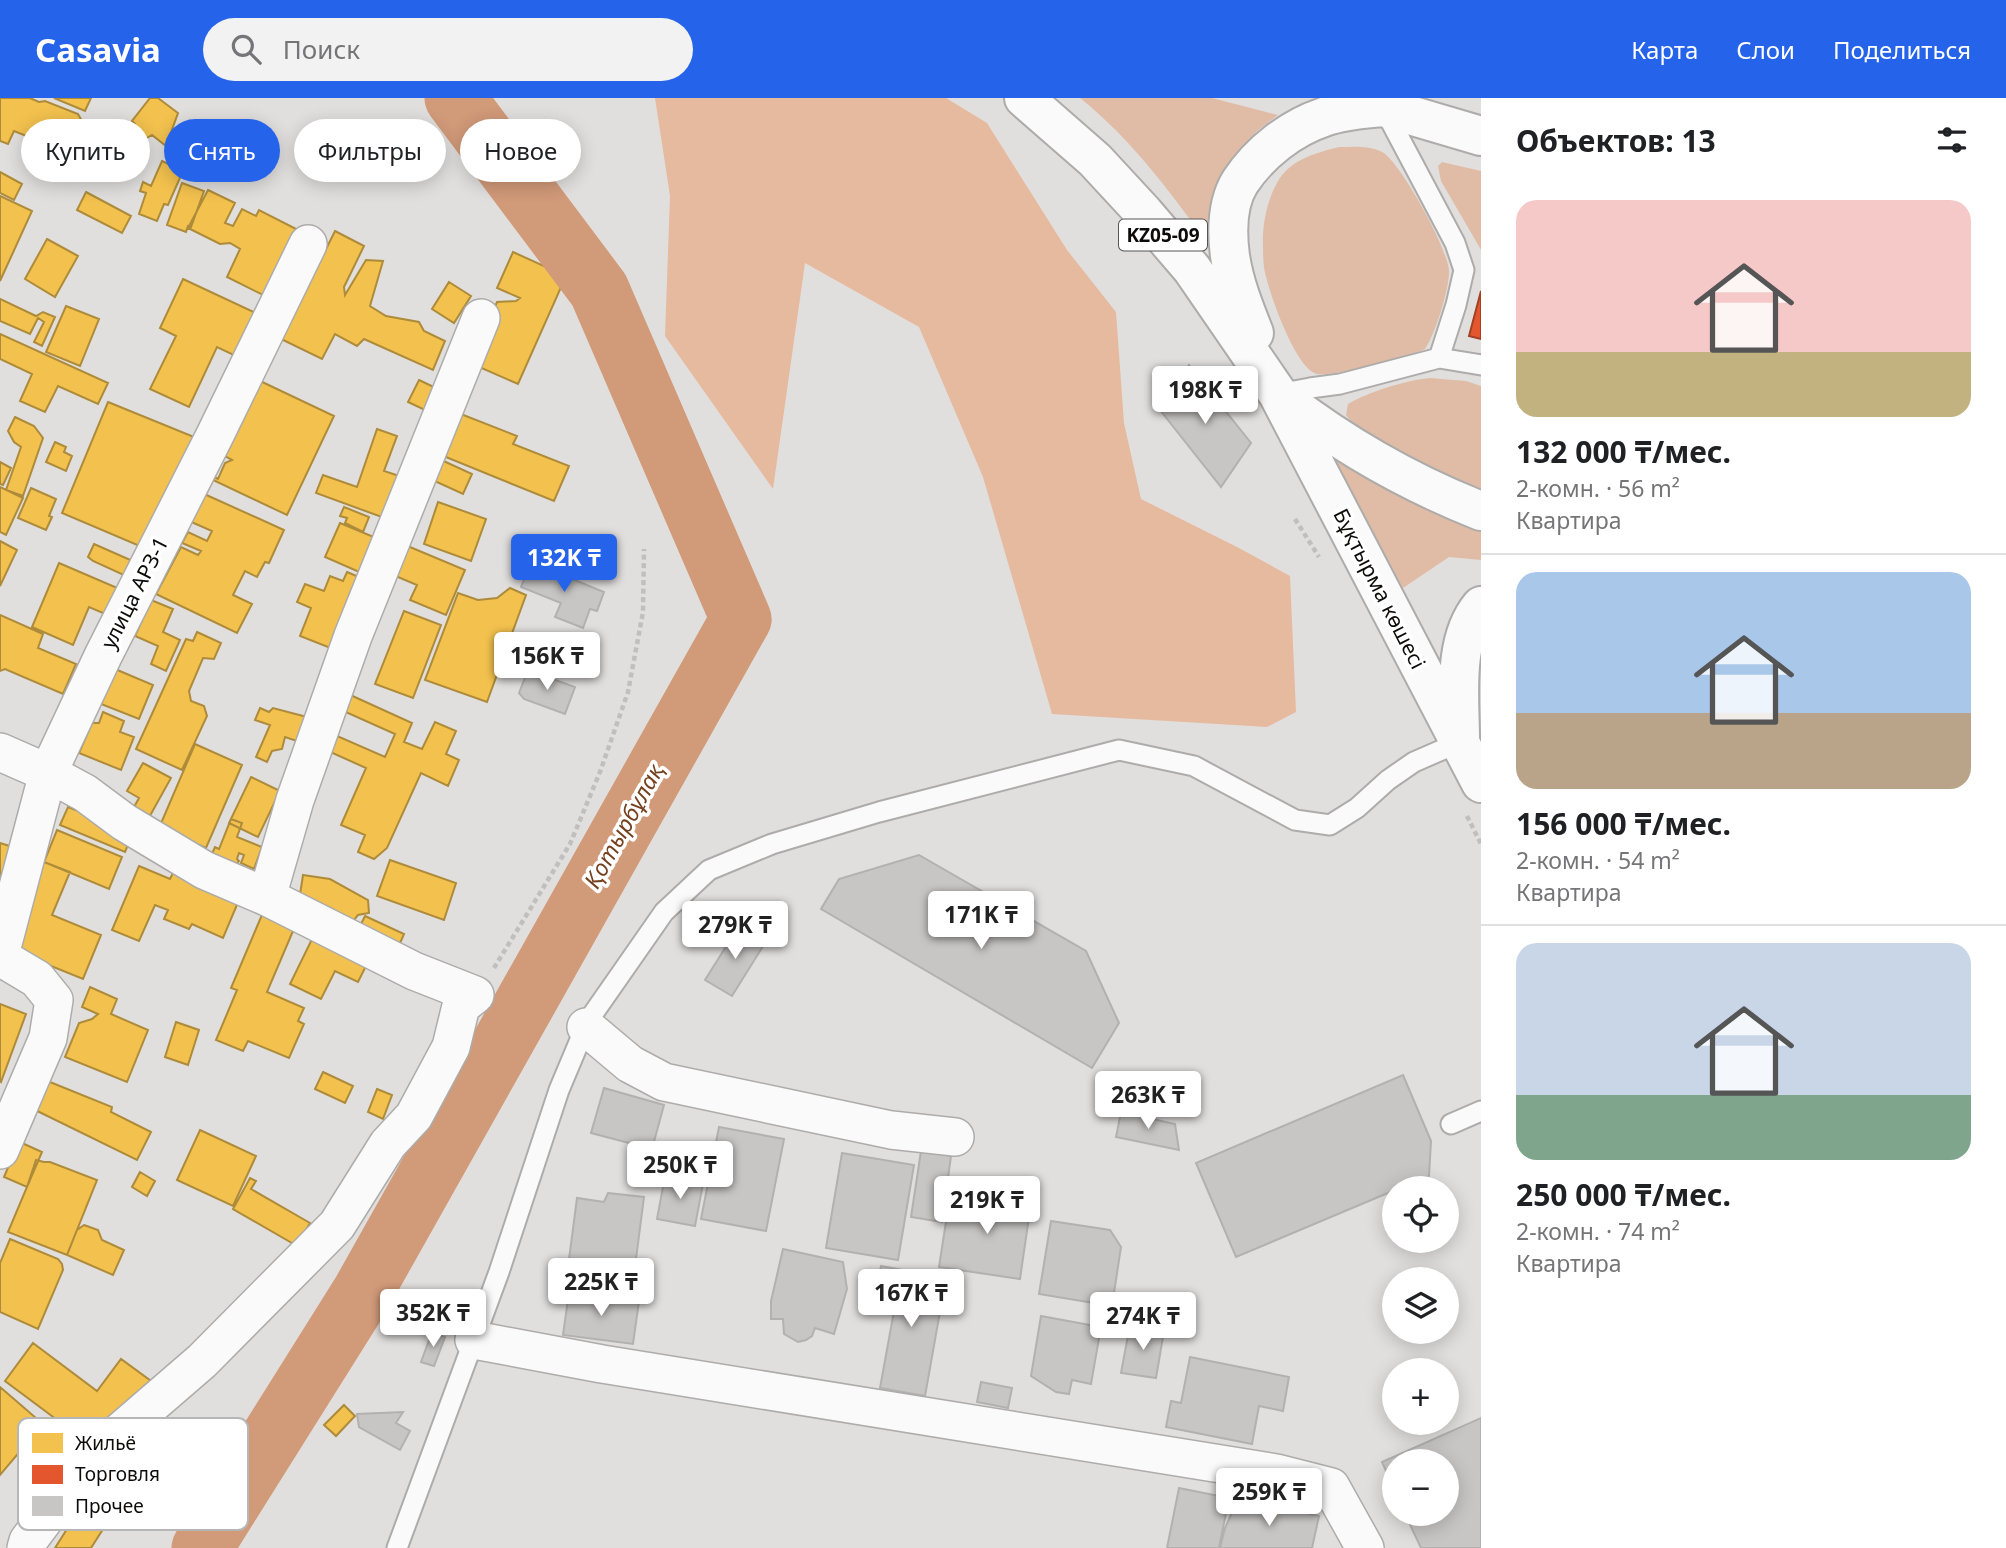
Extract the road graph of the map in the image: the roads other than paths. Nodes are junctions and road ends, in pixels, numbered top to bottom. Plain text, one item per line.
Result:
1 (1024, 98) edge
2 (1367, 102) edge
3 (1481, 136) edge
4 (308, 244) dead end
5 (1472, 272) edge
6 (481, 318) dead end
7 (1439, 358) junction
8 (1481, 365) edge
9 (1278, 394) junction
10 (1481, 511) edge
11 (1481, 606) edge
12 (1460, 742) junction
13 (0, 752) edge
14 (48, 772) junction
15 (1481, 783) edge
16 (267, 897) junction
17 (0, 956) edge
18 (586, 1027) junction
19 (1481, 1111) edge
20 (1451, 1124) dead end
21 (955, 1137) dead end
22 (0, 1150) edge
23 (474, 1340) junction
24 (136, 1418) edge
25 (36, 1530) edge
26 (26, 1548) edge
27 (397, 1548) edge
28 (1365, 1548) edge

1 - 9 main road, KZ05-09
2 - 3 main road, KZ05-09
2 - 5 lane
2 - 9 main road, KZ05-09
4 - 14 street, улица АРЗ-1
5 - 7 lane
6 - 16 street
7 - 8 lane
7 - 9 lane
9 - 10 main road, KZ05-09
9 - 12 main road, Бұқтырма көшесі
11 - 12 main road
12 - 15 main road, Бұқтырма көшесі
12 - 18 lane
13 - 14 street
14 - 16 street
14 - 17 street, улица АРЗ-1
16 - 24 street
17 - 22 street, улица АРЗ-1
18 - 21 street
18 - 23 lane
19 - 20 lane
23 - 27 lane
23 - 28 street
25 - 26 street

